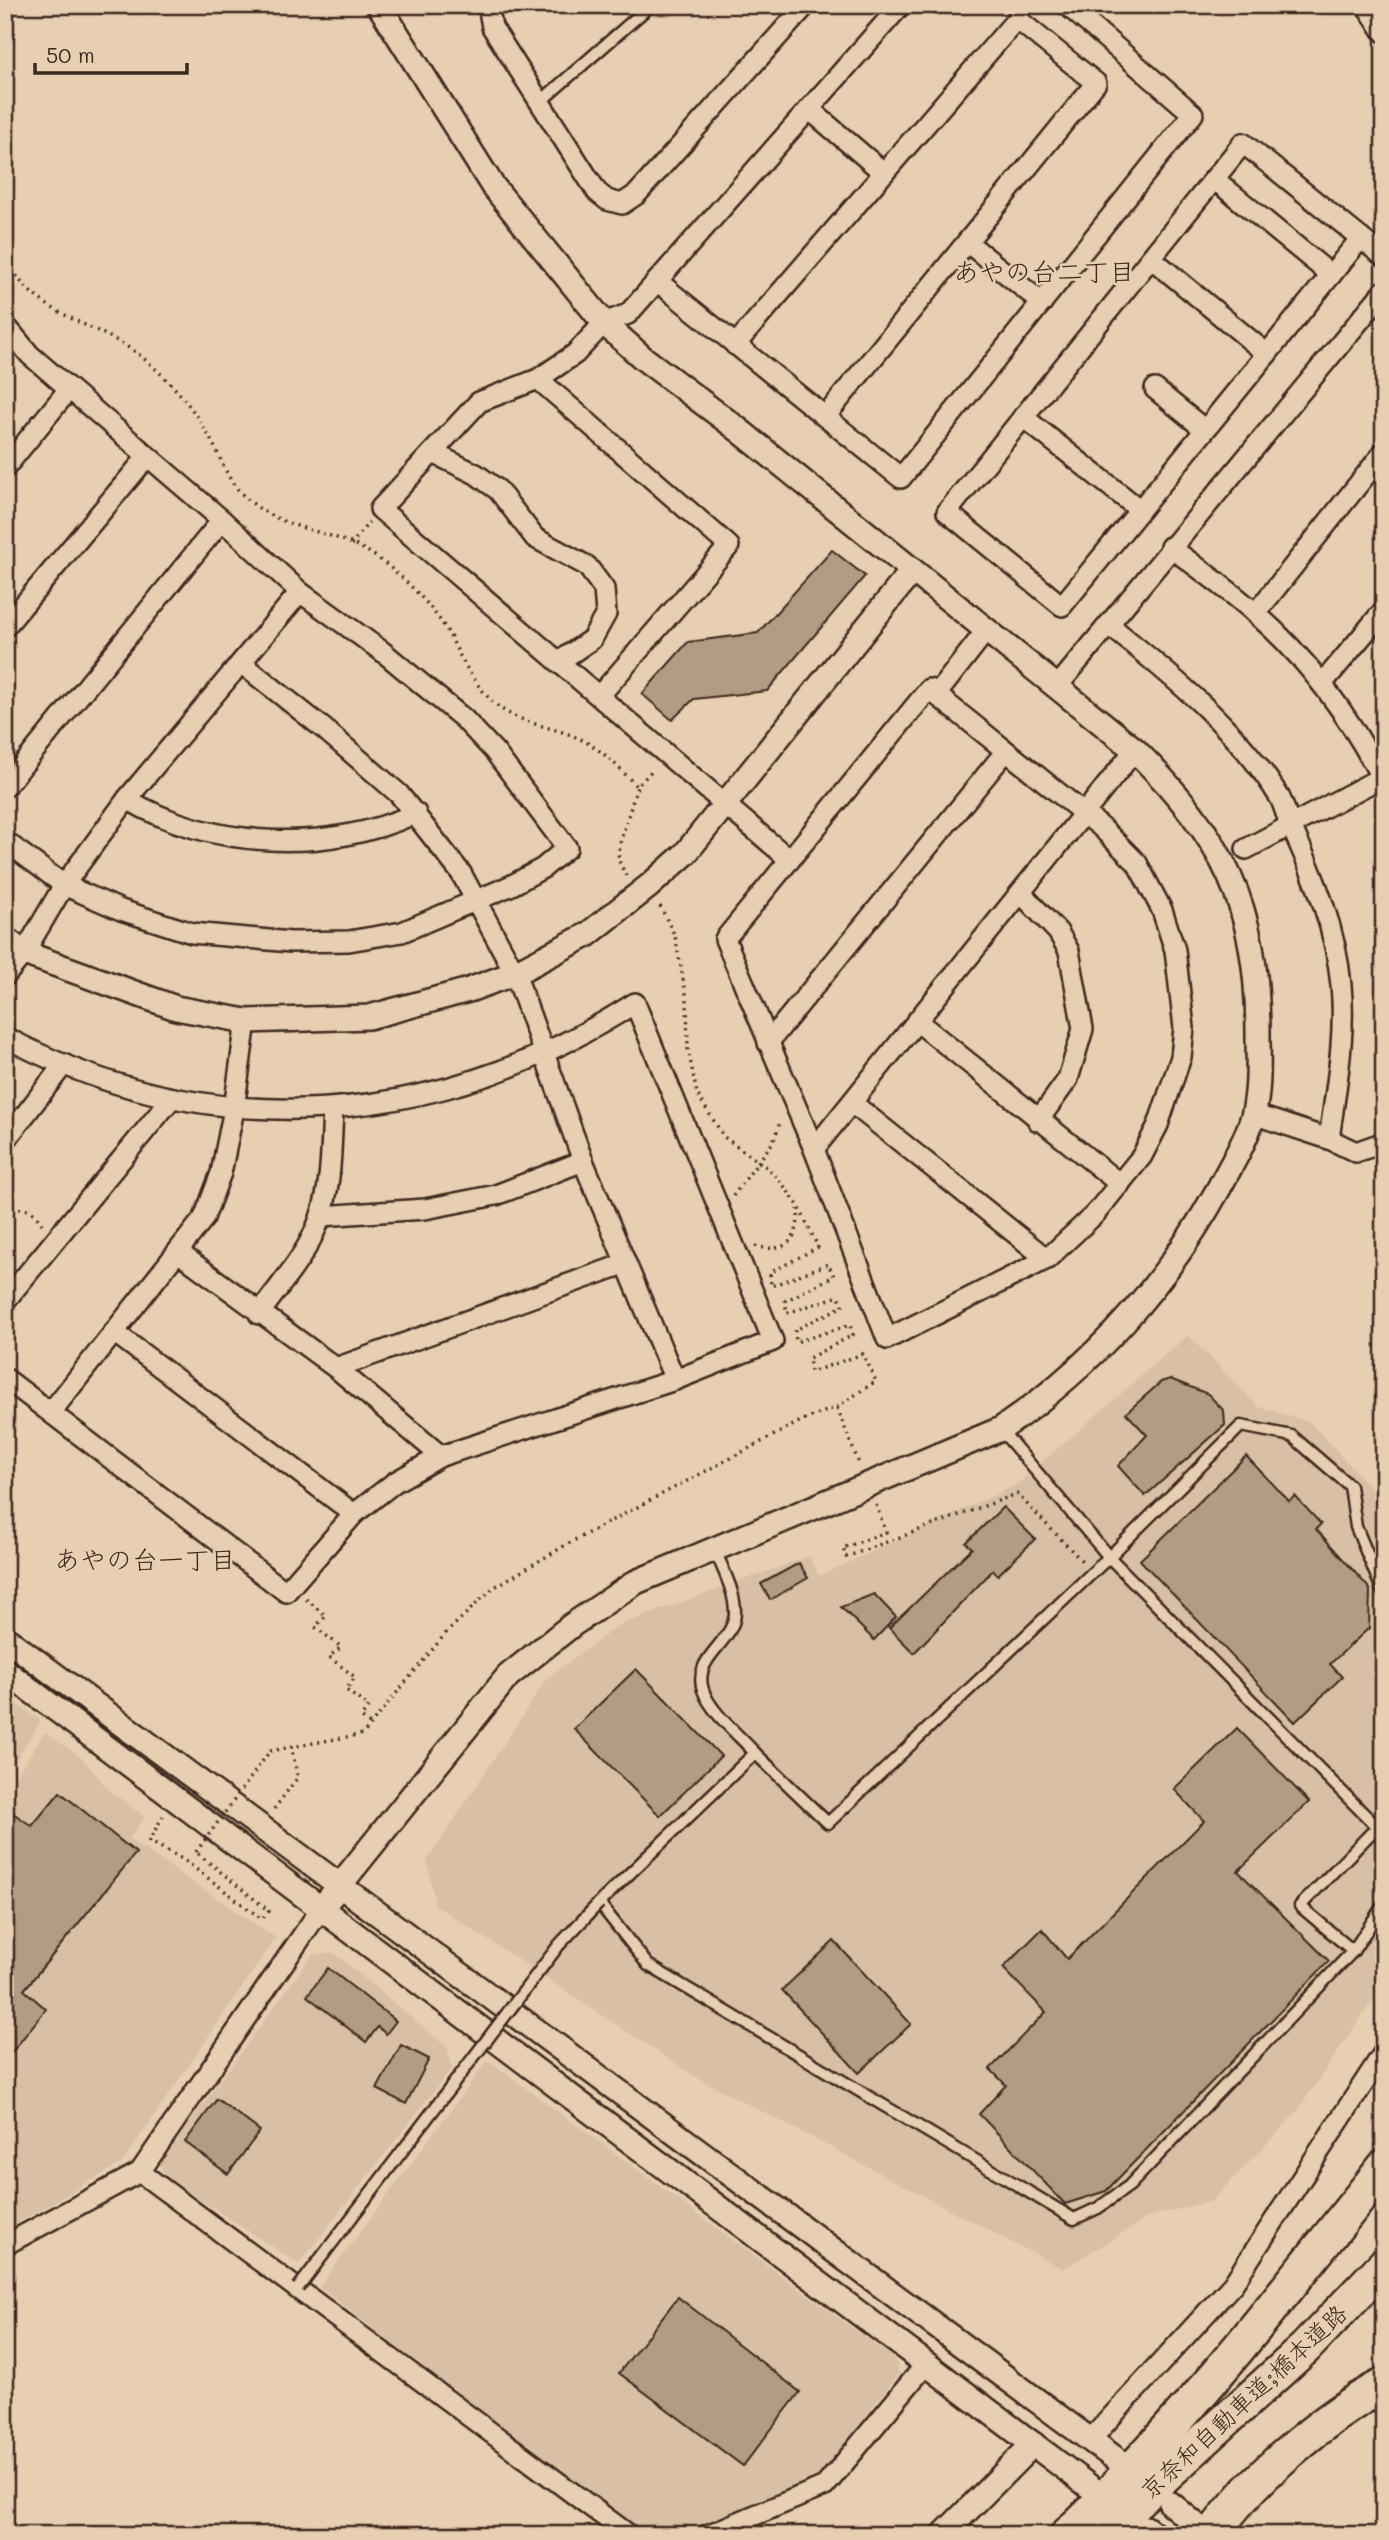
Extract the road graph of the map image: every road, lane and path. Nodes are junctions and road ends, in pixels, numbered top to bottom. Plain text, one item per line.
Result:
1 (379, 5) edge
2 (488, 5) edge
3 (651, 5) edge
4 (806, 5) edge
5 (901, 5) edge
6 (1067, 5) edge
7 (1366, 5) edge
8 (1384, 32) edge
9 (540, 102) junction
10 (809, 109) junction
11 (884, 173) junction
12 (1214, 179) junction
13 (5, 196) edge
14 (5, 211) edge
15 (1361, 239) junction
16 (967, 242) junction
17 (5, 250) edge
18 (1384, 257) edge
19 (1151, 258) junction
20 (1331, 275) junction
21 (657, 281) junction
22 (1384, 291) edge
23 (1042, 303) junction
24 (604, 323) junction
25 (5, 325) edge
26 (735, 345) junction
27 (1267, 354) junction
28 (538, 379) junction
29 (69, 389) junction
30 (1155, 389) dead end
31 (825, 417) junction
32 (1023, 417) junction
33 (1205, 430) junction
34 (1384, 452) edge
35 (433, 453) junction
36 (147, 457) junction
37 (5, 468) edge
38 (380, 509) junction
39 (1140, 510) junction
40 (222, 520) junction
41 (351, 545) junction
42 (1170, 547) junction
43 (912, 571) junction
44 (300, 592) junction
45 (1384, 610) edge
46 (1256, 613) junction
47 (1109, 625) junction
48 (5, 627) edge
49 (985, 632) junction
50 (560, 661) junction
51 (241, 663) junction
52 (1322, 684) junction
53 (1057, 687) junction
54 (600, 695) junction
55 (936, 695) junction
56 (1135, 750) junction
57 (1006, 751) junction
58 (666, 754) junction
59 (1383, 779) edge
60 (5, 787) edge
61 (637, 787) junction
62 (127, 799) junction
63 (724, 806) junction
64 (1083, 811) junction
65 (416, 813) junction
66 (1290, 825) junction
67 (5, 841) edge
68 (1246, 849) dead end
69 (790, 860) junction
70 (64, 885) junction
71 (1021, 893) junction
72 (638, 895) junction
73 (477, 902) junction
74 (15, 946) edge
75 (515, 973) junction
76 (5, 976) edge
77 (246, 1021) junction
78 (918, 1022) junction
79 (5, 1037) edge
80 (768, 1043) junction
81 (543, 1053) junction
82 (64, 1064) junction
83 (173, 1098) junction
84 (852, 1103) junction
85 (234, 1109) junction
86 (333, 1110) junction
87 (1253, 1114) junction
88 (781, 1116) dead end
89 (1038, 1121) junction
90 (1329, 1139) junction
91 (5, 1141) edge
92 (1384, 1142) edge
93 (814, 1149) junction
94 (583, 1161) junction
95 (1120, 1184) junction
96 (798, 1205) dead end
97 (728, 1206) dead end
98 (5, 1208) edge
99 (321, 1216) junction
100 (60, 1238) junction
101 (753, 1245) dead end
102 (178, 1252) junction
103 (1047, 1259) junction
104 (624, 1264) junction
105 (5, 1301) edge
106 (259, 1314) junction
107 (114, 1332) junction
108 (336, 1368) junction
109 (5, 1378) edge
110 (674, 1380) junction
111 (837, 1407) dead end
112 (51, 1412) junction
113 (1001, 1429) junction
114 (441, 1456) junction
115 (862, 1469) dead end
116 (871, 1494) dead end
117 (354, 1514) junction
118 (715, 1550) junction
119 (1109, 1557) junction
120 (1093, 1572) junction
121 (292, 1586) junction
122 (1384, 1594) edge
123 (5, 1638) edge
124 (5, 1671) edge
125 (371, 1725) dead end
126 (291, 1747) dead end
127 (270, 1751) dead end
128 (755, 1753) junction
129 (173, 1800) junction
130 (259, 1828) junction
131 (339, 1884) junction
132 (599, 1903) junction
133 (1384, 1903) edge
134 (320, 1910) junction
135 (1353, 1951) junction
136 (1384, 2052) edge
137 (1384, 2167) edge
138 (140, 2172) junction
139 (5, 2245) edge
140 (1384, 2265) edge
141 (298, 2288) junction
142 (926, 2364) junction
143 (1384, 2385) edge
144 (1384, 2407) edge
145 (1091, 2439) junction
146 (1033, 2444) junction
147 (1116, 2459) dead end
148 (1094, 2490) dead end
149 (1171, 2504) dead end
150 (629, 2535) edge
151 (707, 2535) edge
152 (943, 2535) edge
153 (1067, 2535) edge
154 (1100, 2535) edge
155 (1211, 2535) edge

1 - 24 street
2 - 9 street
3 - 9 lane
4 - 9 street
5 - 10 street
6 - 23 street
7 - 8 street
10 - 11 street
10 - 21 street
11 - 16 street
11 - 26 street
12 - 15 street
12 - 19 street
12 - 20 street
13 - 14 path
15 - 18 street
15 - 20 street
16 - 23 street
16 - 31 street
17 - 41 path
19 - 27 street
19 - 32 street
20 - 27 street
21 - 24 street
21 - 26 street
22 - 42 street
23 - 31 street
24 - 28 street
24 - 43 street
25 - 29 street
26 - 31 street
27 - 33 street
28 - 35 street
28 - 54 street
29 - 36 street
29 - 37 street
30 - 33 street
32 - 39 street
32 - 39 street
33 - 39 street
34 - 46 street
35 - 38 street
35 - 50 street
36 - 40 street
36 - 48 street
38 - 41 path
38 - 50 street
40 - 44 street
40 - 60 street
41 - 61 path
42 - 46 street
42 - 47 street
43 - 49 street
43 - 63 street
44 - 51 street
44 - 73 street
45 - 52 street
46 - 52 street
47 - 53 street
47 - 66 street
49 - 53 street
49 - 55 street
50 - 54 street
51 - 62 street
51 - 65 street
52 - 59 street
53 - 56 street
54 - 58 street
55 - 57 street
55 - 69 street
56 - 64 street
56 - 87 street
57 - 64 street
57 - 80 street
58 - 61 path
58 - 63 street
59 - 66 street
61 - 72 path
62 - 65 street
62 - 70 street
63 - 69 street
63 - 72 street
64 - 71 street
64 - 95 street
65 - 73 street
66 - 68 street
66 - 90 street
67 - 70 street
69 - 80 street
70 - 73 street
70 - 74 street
71 - 78 street
71 - 89 street
72 - 75 street
73 - 75 street
74 - 76 street
74 - 77 street
75 - 77 street
75 - 81 street
77 - 85 street
78 - 84 street
78 - 89 street
79 - 82 street
80 - 93 street
81 - 86 street
81 - 94 street
81 - 110 street
82 - 83 street
82 - 91 street
83 - 85 street
83 - 100 street
84 - 93 street
84 - 103 street
85 - 86 street
85 - 102 street
86 - 99 street
87 - 90 street
87 - 113 street
88 - 97 path
89 - 95 street
90 - 92 street
93 - 103 street
94 - 99 street
94 - 104 street
95 - 103 street
96 - 101 path
98 - 100 path
99 - 106 street
100 - 105 street
102 - 106 street
102 - 107 street
104 - 108 street
104 - 110 street
106 - 108 street
107 - 112 street
107 - 117 street
108 - 114 street
109 - 112 street
110 - 114 street
111 - 115 path
112 - 121 street
113 - 118 street
113 - 119 lane
114 - 117 street
116 - 120 path
117 - 121 street
118 - 128 lane
118 - 131 street
119 - 120 lane
119 - 122 lane
119 - 135 lane
120 - 128 lane
121 - 125 path
123 - 130 street
124 - 129 street
126 - 130 path
127 - 129 path, bridge
128 - 132 lane
129 - 134 street
130 - 131 street
131 - 134 street
131 - 145 street
132 - 135 lane
132 - 141 lane, bridge
133 - 135 lane
134 - 138 street
134 - 142 street
136 - 145 street
137 - 153 highway
138 - 139 street
138 - 141 street
140 - 154 highway, 京奈和自動車道;橋本道路
141 - 150 street
142 - 146 street
142 - 151 street
143 - 155 highway
144 - 155 highway
145 - 147 street
146 - 148 street
146 - 152 street
149 - 155 street

